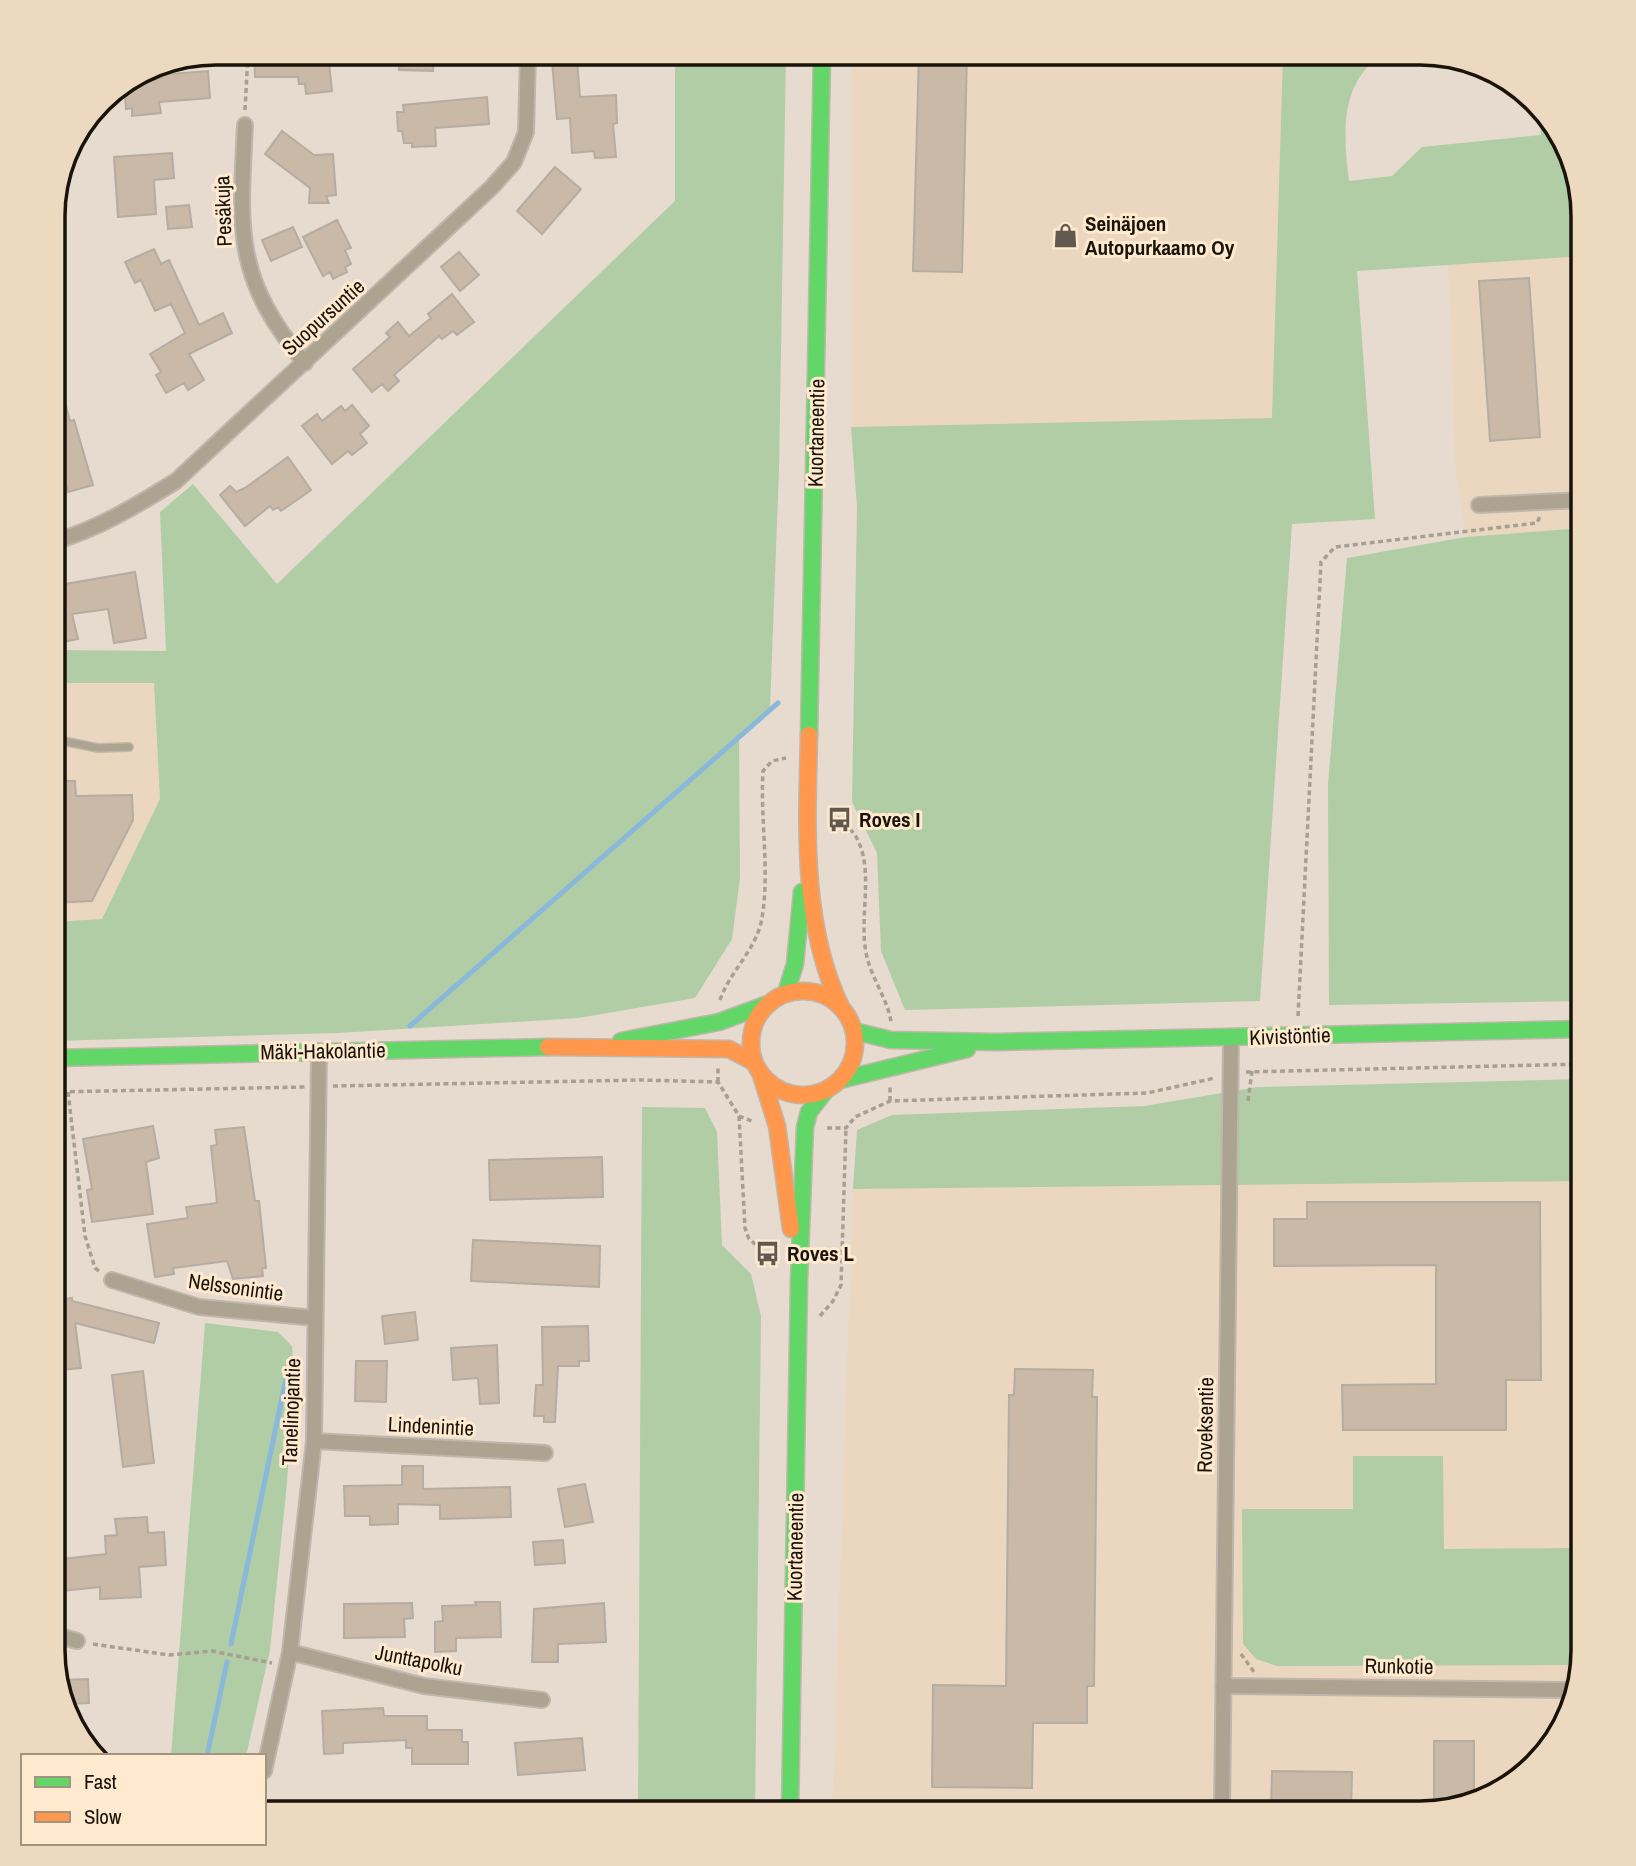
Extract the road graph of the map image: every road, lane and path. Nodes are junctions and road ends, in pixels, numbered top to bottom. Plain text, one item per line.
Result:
1 (247, 65) edge
2 (528, 65) edge
3 (822, 65) edge
4 (245, 125) joint
5 (304, 363) junction
6 (1571, 501) edge
7 (1546, 503) junction
8 (1479, 505) dead end
9 (65, 539) edge
10 (65, 741) edge
11 (129, 747) dead end
12 (808, 752) junction
13 (808, 793) junction
14 (809, 813) junction
15 (786, 993) junction
16 (768, 1004) junction
17 (841, 1007) junction
18 (719, 1022) junction
19 (1571, 1029) edge
20 (854, 1031) junction
21 (1297, 1035) junction
22 (1231, 1038) junction
23 (891, 1040) junction
24 (996, 1042) junction
25 (594, 1046) junction
26 (719, 1049) junction
27 (319, 1051) junction
28 (65, 1058) edge
29 (757, 1068) junction
30 (890, 1068) junction
31 (840, 1080) junction
32 (718, 1082) dead end
33 (826, 1090) junction
34 (68, 1092) dead end
35 (890, 1101) dead end
36 (740, 1116) dead end
37 (846, 1128) dead end
38 (112, 1280) joint
39 (799, 1281) junction
40 (315, 1318) junction
41 (799, 1335) junction
42 (314, 1441) junction
43 (545, 1453) dead end
44 (65, 1638) edge
45 (77, 1641) joint
46 (290, 1652) junction
47 (288, 1668) junction
48 (1223, 1686) junction
49 (1565, 1690) edge
50 (542, 1700) dead end
51 (266, 1762) edge
52 (790, 1801) edge
53 (1222, 1801) edge

1 - 4 path
2 - 5 street, Suopursuntie
3 - 12 main road, Kuortaneentie
4 - 5 street, Pesäkuja
5 - 9 street, Suopursuntie
6 - 7 street
7 - 8 street
7 - 21 path
10 - 11 lane
12 - 13 main road, Kuortaneentie
12 - 18 path
13 - 14 main road, Kuortaneentie
13 - 23 path
14 - 15 main road, Kuortaneentie
14 - 17 main road, Kuortaneentie
15 - 16 main road
15 - 17 main road
16 - 18 main road, Mäki-Hakolantie
16 - 29 main road
17 - 20 main road
18 - 25 main road, Mäki-Hakolantie
19 - 21 main road, Kivistöntie
20 - 23 main road, Kivistöntie
20 - 31 main road
21 - 22 main road, Kivistöntie
22 - 24 main road, Kivistöntie
22 - 48 street, Roveksentie
23 - 24 main road, Kivistöntie
24 - 30 main road, Kivistöntie
25 - 26 main road, Mäki-Hakolantie
25 - 27 main road, Mäki-Hakolantie
26 - 29 main road, Mäki-Hakolantie
26 - 32 path
27 - 28 main road, Mäki-Hakolantie
27 - 40 street, Tanelinojantie
29 - 33 main road
29 - 39 main road, Kuortaneentie
30 - 31 main road, Kivistöntie
30 - 35 path
31 - 33 main road
33 - 39 main road, Kuortaneentie
34 - 38 path
36 - 39 path
37 - 41 path
38 - 40 street, Nelssonintie
39 - 41 main road, Kuortaneentie
40 - 42 street, Tanelinojantie
41 - 52 main road, Kuortaneentie
42 - 43 street, Lindenintie
42 - 46 street, Tanelinojantie
44 - 45 street
45 - 47 path
46 - 47 street, Tanelinojantie
46 - 50 street, Junttapolku
47 - 51 street, Tanelinojantie
48 - 49 street, Runkotie
48 - 53 street, Roveksentie

